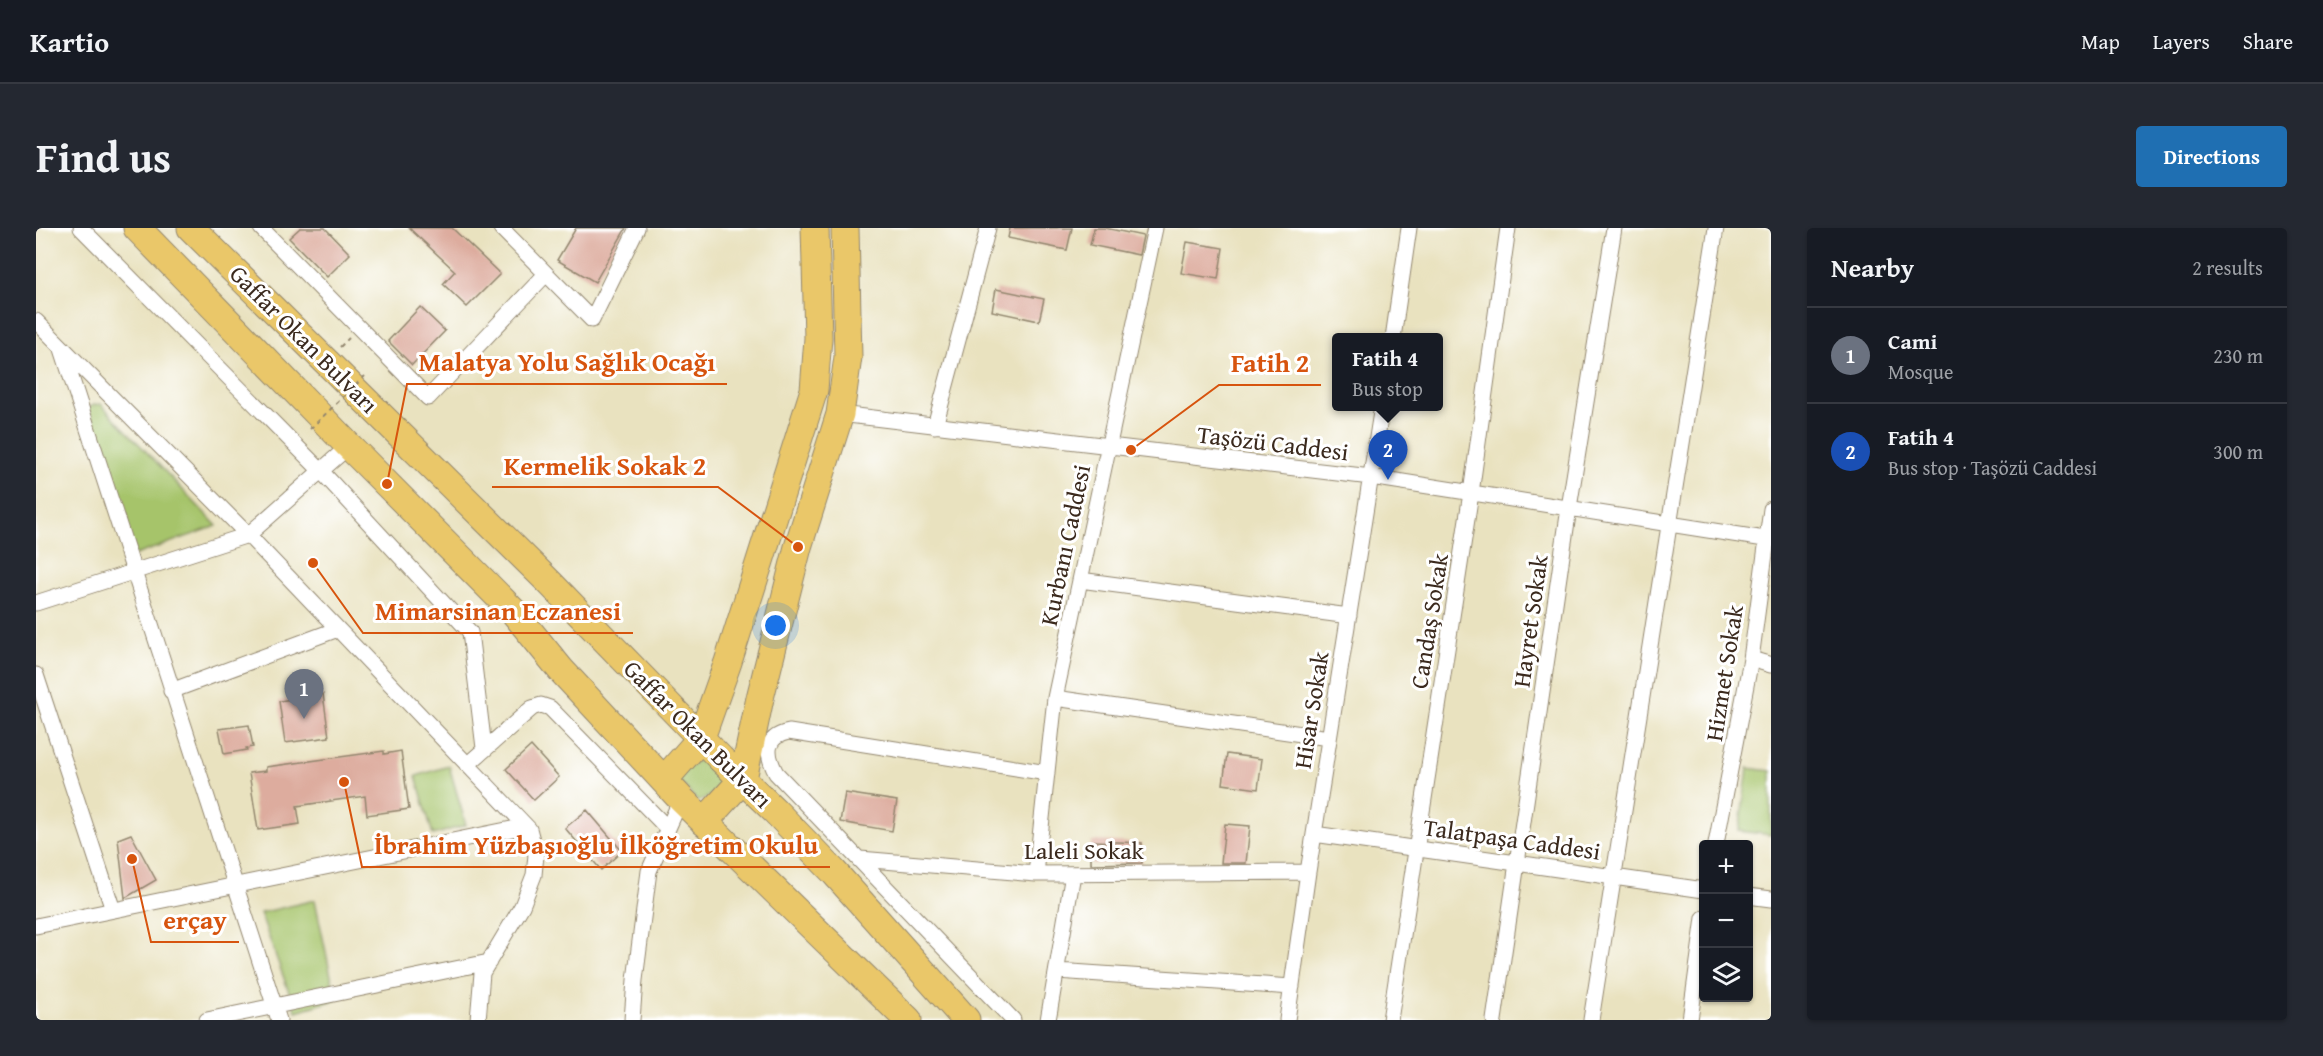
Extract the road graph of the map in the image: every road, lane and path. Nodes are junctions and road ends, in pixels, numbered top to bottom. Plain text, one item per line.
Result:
1 (81, 228) edge
2 (137, 228) edge
3 (261, 228) edge
4 (501, 228) edge
5 (637, 228) edge
6 (815, 228) edge
7 (845, 228) edge
8 (988, 228) edge
9 (1155, 228) edge
10 (1409, 228) edge
11 (1508, 228) edge
12 (1614, 228) edge
13 (1716, 228) edge
14 (201, 231) edge
15 (546, 274) junction
16 (36, 321) edge
17 (359, 327) junction
18 (1394, 333) edge
19 (61, 346) junction
20 (326, 362) junction
21 (365, 376) dead end
22 (1381, 411) edge
23 (840, 414) junction
24 (935, 426) junction
25 (310, 429) dead end
26 (349, 446) junction
27 (1109, 447) junction
28 (321, 471) junction
29 (1371, 477) junction
30 (1470, 493) junction
31 (1569, 508) junction
32 (1771, 509) edge
33 (1669, 524) junction
34 (248, 535) junction
35 (1769, 539) edge
36 (133, 572) junction
37 (1080, 580) junction
38 (36, 603) edge
39 (1348, 616) junction
40 (338, 629) junction
41 (1751, 659) junction
42 (1771, 665) edge
43 (36, 675) edge
44 (171, 691) junction
45 (1055, 698) junction
46 (701, 738) junction
47 (1329, 738) junction
48 (484, 747) junction
49 (467, 765) junction
50 (1047, 773) junction
51 (743, 779) junction
52 (672, 789) junction
53 (704, 822) junction
54 (526, 826) junction
55 (667, 828) junction
56 (1314, 834) junction
57 (1717, 840) edge
58 (1417, 848) junction
59 (860, 859) junction
60 (1518, 863) junction
61 (1308, 872) junction
62 (1036, 874) junction
63 (1073, 874) junction
64 (1613, 877) junction
65 (236, 886) junction
66 (1699, 889) edge
67 (1753, 897) edge
68 (1771, 899) edge
69 (113, 910) junction
70 (36, 926) edge
71 (1700, 948) edge
72 (489, 962) junction
73 (1057, 971) junction
74 (1292, 987) junction
75 (277, 1013) edge
76 (207, 1020) edge
77 (478, 1020) edge
78 (632, 1020) edge
79 (908, 1020) edge
80 (966, 1020) edge
81 (1013, 1020) edge
82 (1048, 1020) edge
83 (1287, 1020) edge
84 (1390, 1020) edge
85 (1494, 1020) edge
86 (1591, 1020) edge
87 (1690, 1020) edge

1 - 28 street
2 - 26 highway, Gaffar Okan Bulvarı
3 - 17 street
4 - 15 street
5 - 15 street
6 - 46 highway
7 - 23 highway
8 - 24 street
9 - 27 street, Kurbanı Caddesi
10 - 18 street
11 - 30 street, Candaş Sokak
12 - 31 street, Hayret Sokak
13 - 33 street
14 - 20 highway, Gaffar Okan Bulvarı
15 - 17 street
16 - 19 street
17 - 20 path
19 - 34 street
19 - 36 street
20 - 46 highway, Gaffar Okan Bulvarı
21 - 25 path, bridge
22 - 29 street, Hisar Sokak
23 - 24 street, Taşözü Caddesi
23 - 51 highway
24 - 27 street, Taşözü Caddesi
26 - 28 street
26 - 52 highway, Gaffar Okan Bulvarı
27 - 29 street, Taşözü Caddesi
27 - 37 street, Kurbanı Caddesi
28 - 34 street
28 - 48 street
29 - 30 street, Taşözü Caddesi
29 - 39 street, Hisar Sokak
30 - 31 street, Taşözü Caddesi
30 - 58 street, Candaş Sokak
31 - 33 street, Taşözü Caddesi
31 - 60 street, Hayret Sokak
32 - 35 street, Hizmet Sokak
33 - 35 street, Taşözü Caddesi
33 - 64 street
34 - 36 street
34 - 40 street
35 - 41 street, Hizmet Sokak
36 - 38 street
36 - 44 street
37 - 39 street
37 - 45 street, Kurbanı Caddesi
39 - 47 street, Hisar Sokak
40 - 44 street
40 - 49 street
41 - 42 street
41 - 57 street, Hizmet Sokak
43 - 69 street
44 - 65 street
45 - 47 street
45 - 50 street, Kurbanı Caddesi
46 - 51 highway, Gaffar Okan Bulvarı
46 - 52 highway
47 - 56 street, Hisar Sokak
48 - 49 street
48 - 55 street
49 - 54 street
50 - 59 street
50 - 62 street, Kurbanı Caddesi
51 - 53 highway
51 - 80 highway, Gaffar Okan Bulvarı
52 - 53 highway, Gaffar Okan Bulvarı
52 - 55 street
53 - 79 highway, Gaffar Okan Bulvarı
54 - 65 street
54 - 72 street
55 - 78 street
56 - 58 street, Talatpaşa Caddesi
56 - 61 street, Hisar Sokak
58 - 60 street, Talatpaşa Caddesi
58 - 84 street, Candaş Sokak
59 - 62 street, Laleli Sokak
59 - 81 street
60 - 64 street, Talatpaşa Caddesi
60 - 85 street, Hayret Sokak
61 - 63 street, Laleli Sokak
61 - 74 street, Hisar Sokak
62 - 63 street, Laleli Sokak
63 - 73 street
64 - 66 street, Talatpaşa Caddesi
64 - 86 street
65 - 69 street
65 - 75 street
67 - 68 street
69 - 70 street
71 - 87 street
72 - 75 street
72 - 77 street
73 - 74 street
73 - 82 street
74 - 83 street, Hisar Sokak
75 - 76 street

